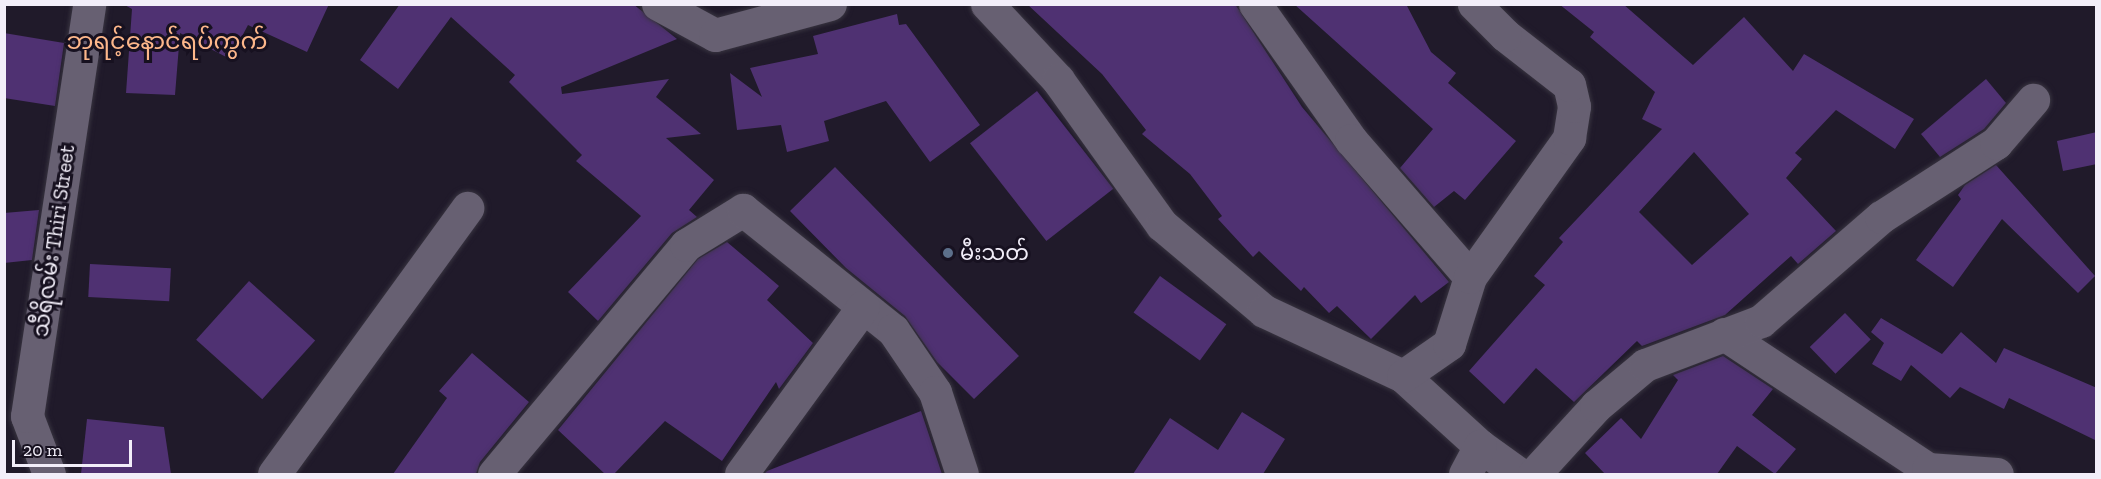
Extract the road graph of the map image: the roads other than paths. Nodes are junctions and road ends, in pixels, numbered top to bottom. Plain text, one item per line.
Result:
1 (89, 4) edge
2 (658, 4) edge
3 (830, 4) edge
4 (987, 4) edge
5 (1255, 4) edge
6 (1474, 4) edge
7 (2032, 100) dead end
8 (467, 208) dead end
9 (1470, 277) junction
10 (863, 307) junction
11 (1724, 334) junction
12 (1403, 376) junction
13 (18, 384) edge
14 (1480, 446) junction
15 (49, 474) edge
16 (274, 474) edge
17 (494, 474) edge
18 (741, 474) edge
19 (962, 474) edge
20 (1465, 474) edge
21 (1519, 474) edge
22 (1534, 474) edge
23 (1997, 474) edge

1 - 13 street, သီရိလမ်း Thiri Street
2 - 3 street
4 - 12 street
5 - 9 street
6 - 9 street
7 - 11 street
8 - 16 street
9 - 12 street
10 - 17 street
10 - 18 street
10 - 19 street
11 - 22 street
11 - 23 street
12 - 14 street
13 - 15 street, သီရိလမ်း Thiri Street
14 - 20 street
14 - 21 street

